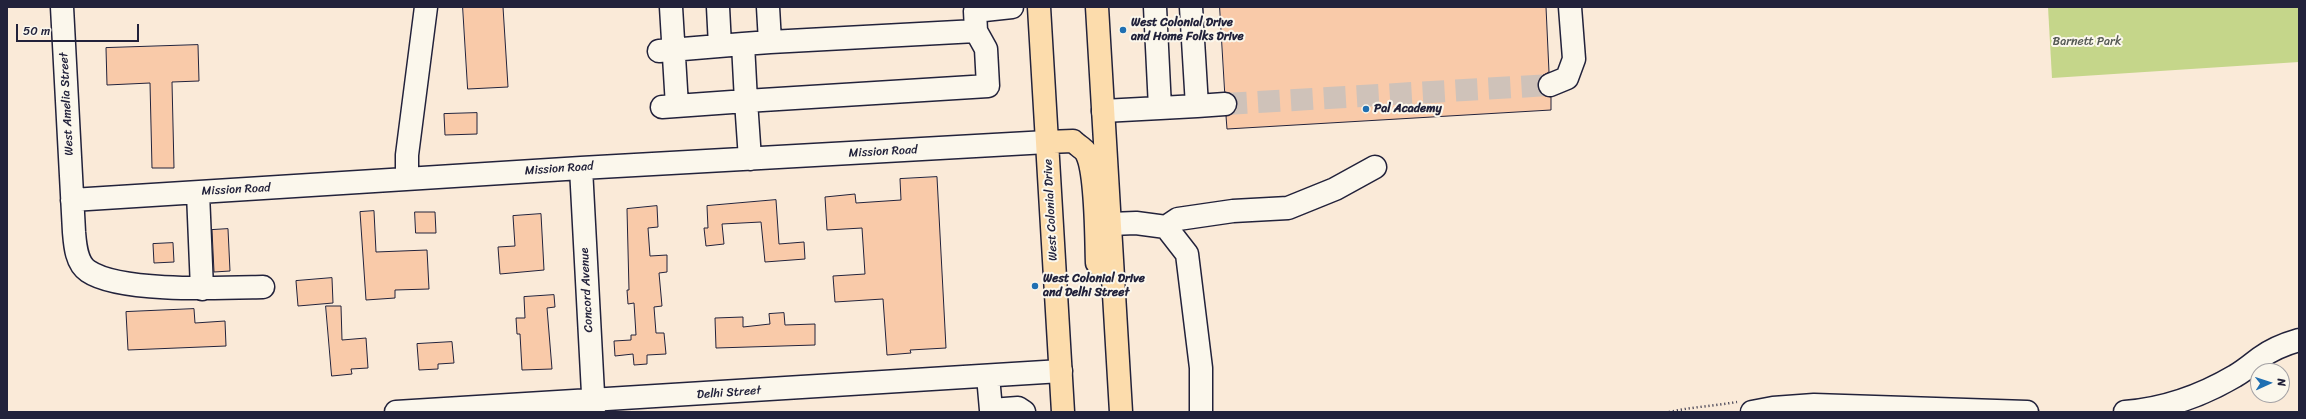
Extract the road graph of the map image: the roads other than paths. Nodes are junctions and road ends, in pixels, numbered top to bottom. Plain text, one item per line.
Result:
1 (62, 7) edge
2 (426, 7) edge
3 (671, 7) edge
4 (718, 7) edge
5 (768, 7) edge
6 (1012, 7) edge
7 (1039, 7) edge
8 (1097, 7) edge
9 (1155, 7) edge
10 (1191, 7) edge
11 (1570, 7) edge
12 (986, 9) edge
13 (976, 31) junction
14 (770, 42) junction
15 (743, 44) junction
16 (720, 46) junction
17 (666, 50) junction
18 (1550, 85) tunnel mouth
19 (746, 101) junction
20 (1225, 104) tunnel mouth
21 (1197, 106) junction
22 (1160, 108) junction
23 (1103, 111) junction
24 (1047, 142) junction
25 (750, 159) junction
26 (1375, 167) dead end
27 (581, 168) junction
28 (407, 179) junction
29 (198, 193) junction
30 (72, 200) junction
31 (1110, 224) junction
32 (1166, 226) junction
33 (1114, 280) junction
34 (263, 287) dead end
35 (202, 289) junction
36 (2299, 340) edge
37 (1061, 371) junction
38 (988, 376) junction
39 (593, 407) edge
40 (991, 411) edge
41 (396, 412) edge
42 (1024, 412) edge
43 (1064, 412) edge
44 (1121, 412) edge
45 (1201, 412) edge
46 (1752, 412) edge
47 (2028, 412) edge
48 (2125, 412) edge

1 - 30 street, West Amelia Street
2 - 28 street
3 - 17 street
4 - 16 street
5 - 14 street
6 - 12 street
7 - 24 highway, West Colonial Drive
8 - 23 highway
9 - 22 street
10 - 21 street
11 - 18 street
12 - 13 street
13 - 14 street
13 - 19 street
14 - 15 street
15 - 16 street
15 - 19 street
16 - 17 street
17 - 19 street
19 - 25 street
20 - 21 street
21 - 22 street
22 - 23 street
23 - 31 highway
24 - 25 street, Mission Road
24 - 33 highway
24 - 37 highway, West Colonial Drive
25 - 27 street, Mission Road
26 - 32 street
27 - 28 street, Mission Road
27 - 39 street, Concord Avenue
28 - 29 street, Mission Road
29 - 30 street, Mission Road
29 - 35 street
30 - 35 street, West Amelia Street
31 - 32 street
31 - 33 highway
32 - 45 street
33 - 44 highway
34 - 35 street, West Amelia Street
36 - 48 street
37 - 38 street, Delhi Street
37 - 43 highway, West Colonial Drive
38 - 39 street, Delhi Street
38 - 40 street
39 - 41 street, Delhi Street
40 - 42 street
46 - 47 street

